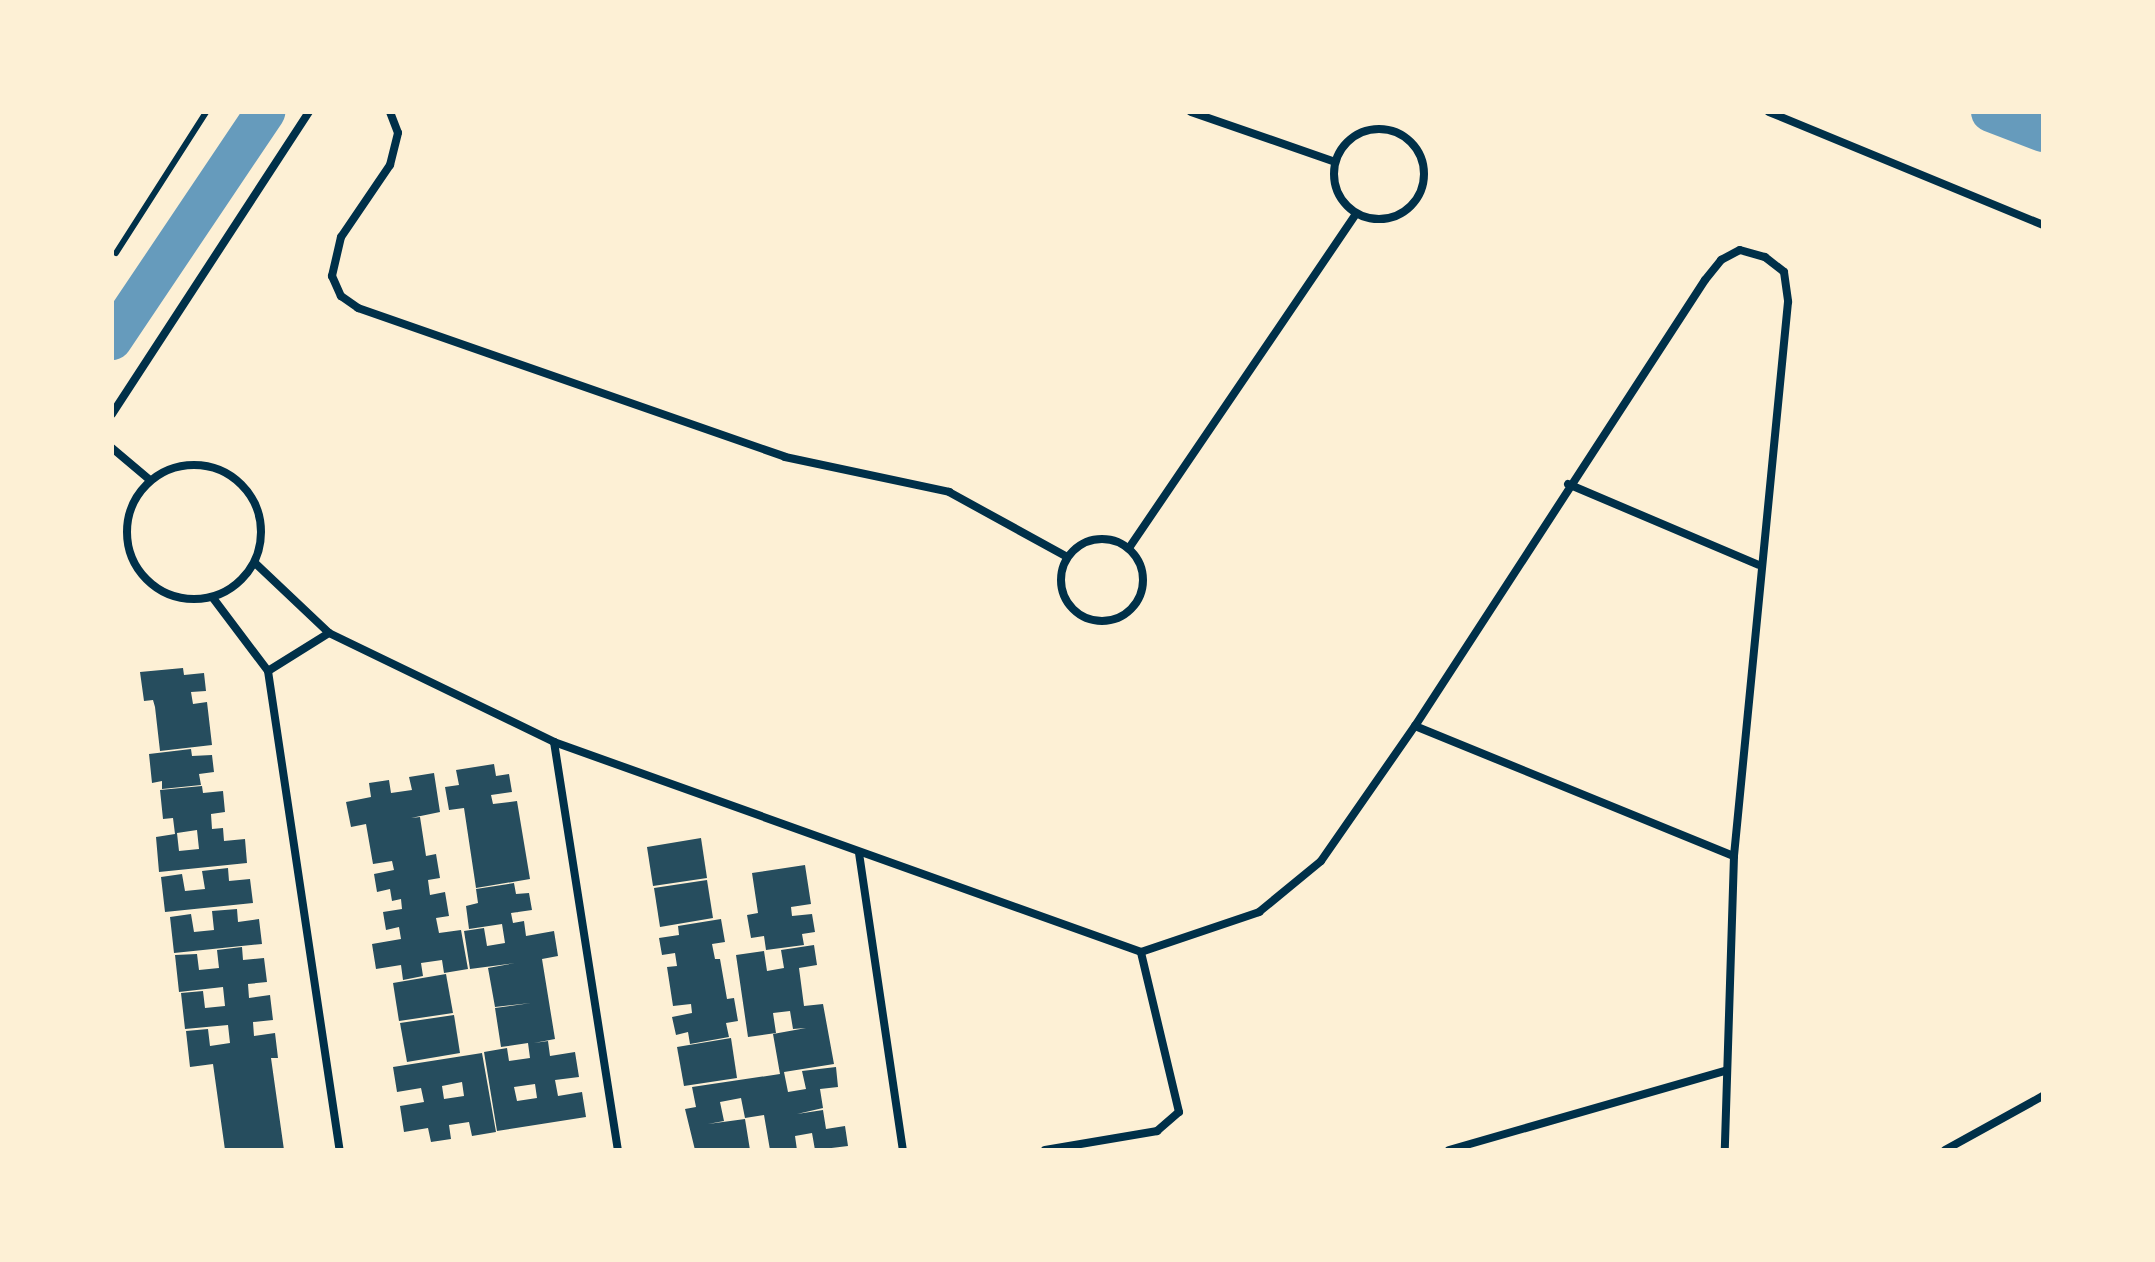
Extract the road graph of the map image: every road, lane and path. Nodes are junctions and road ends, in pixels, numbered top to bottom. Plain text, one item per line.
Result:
1 (206, 112) edge
2 (309, 112) edge
3 (390, 112) edge
4 (1191, 112) edge
5 (1769, 112) edge
6 (1335, 162) junction
7 (1356, 214) junction
8 (2043, 225) edge
9 (116, 253) dead end
10 (112, 414) edge
11 (112, 448) edge
12 (150, 480) junction
13 (1568, 484) junction
14 (1129, 548) junction
15 (1067, 557) junction
16 (256, 564) junction
17 (1759, 565) junction
18 (213, 598) junction
19 (329, 633) junction
20 (268, 671) junction
21 (1415, 726) junction
22 (554, 742) junction
23 (859, 853) junction
24 (1734, 856) junction
25 (1141, 952) junction
26 (1725, 1071) junction
27 (2043, 1096) edge
28 (340, 1150) edge
29 (618, 1150) edge
30 (903, 1150) edge
31 (1045, 1150) edge
32 (1449, 1150) edge
33 (1725, 1150) edge
34 (1945, 1150) edge

1 - 9 lane
2 - 10 street
3 - 15 street
4 - 6 street
5 - 8 street
6 - 7 street
6 - 7 street
7 - 14 street
11 - 12 street
12 - 16 street
12 - 18 street
13 - 17 street
13 - 17 street
13 - 21 street
14 - 15 street
14 - 15 street
16 - 18 street
16 - 19 street
17 - 24 street
18 - 20 street
19 - 20 street
19 - 22 street
20 - 28 street
21 - 24 street
21 - 25 street
22 - 23 street
22 - 29 street
23 - 25 street
23 - 30 street
24 - 26 street
25 - 31 street
26 - 32 street
26 - 33 street
27 - 34 street

